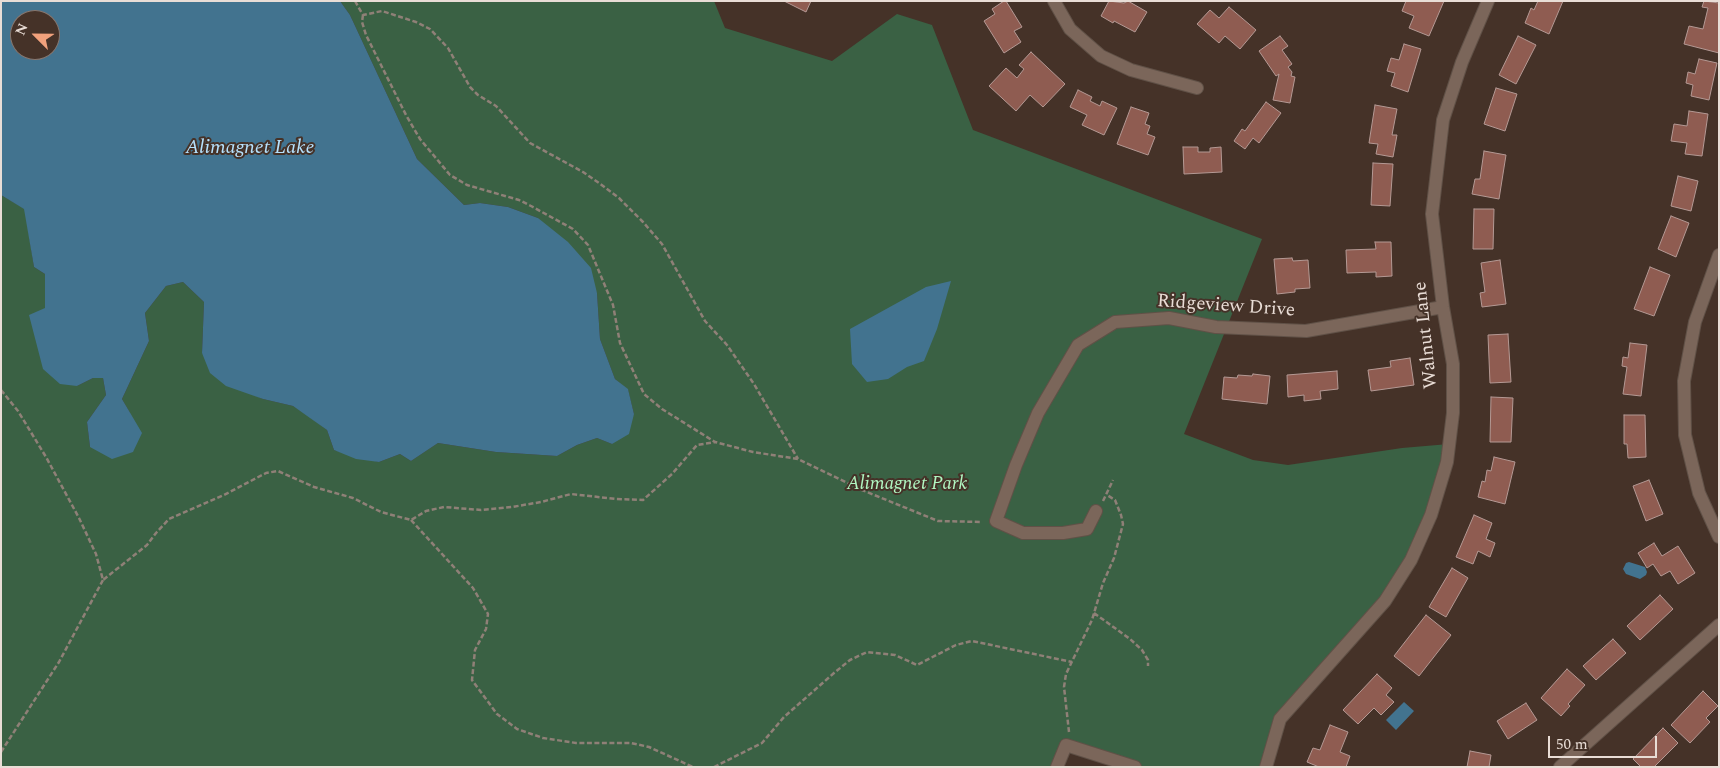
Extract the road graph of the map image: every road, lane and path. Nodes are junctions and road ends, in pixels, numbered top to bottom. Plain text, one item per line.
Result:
1 (355, 1) edge
2 (1054, 1) edge
3 (1488, 1) edge
4 (363, 15) junction
5 (1197, 88) dead end
6 (1719, 255) edge
7 (1444, 307) junction
8 (1, 390) edge
9 (715, 442) junction
10 (798, 459) junction
11 (1113, 480) dead end
12 (1107, 495) junction
13 (1096, 511) joint
14 (411, 520) junction
15 (996, 521) junction
16 (1719, 537) edge
17 (103, 580) junction
18 (1094, 612) junction
19 (1719, 625) edge
20 (1072, 662) junction
21 (1148, 666) dead end
22 (1068, 746) junction
23 (1, 752) edge
24 (693, 767) edge
25 (714, 767) edge
26 (1057, 767) edge
27 (1135, 767) edge
28 (1266, 767) edge
29 (1560, 767) edge

1 - 4 path
2 - 5 street
3 - 7 street, Walnut Lane
4 - 9 path
4 - 10 path
6 - 16 street
7 - 15 street, Ridgeview Drive
7 - 28 street, Walnut Lane
8 - 17 path
9 - 10 path
9 - 14 path
10 - 15 path
11 - 12 path
12 - 13 path
12 - 18 path
13 - 15 street
14 - 17 path
14 - 24 path
17 - 23 path
18 - 20 path
18 - 21 path
19 - 29 street
20 - 22 path
20 - 25 path
22 - 26 street
22 - 27 street

